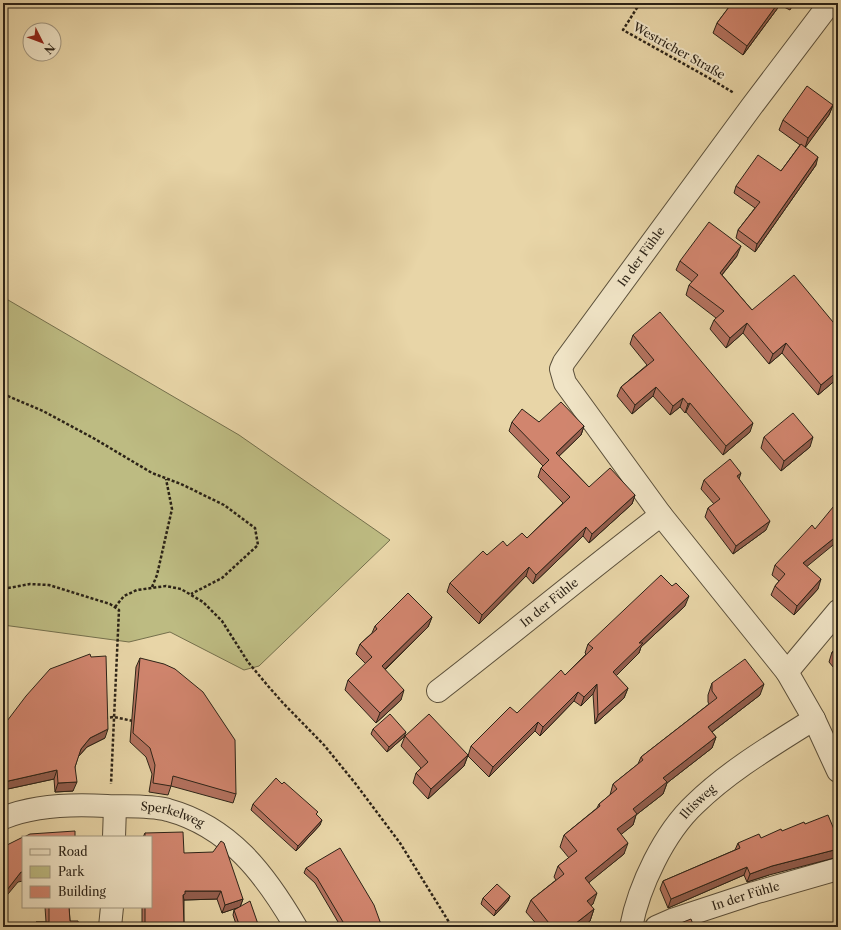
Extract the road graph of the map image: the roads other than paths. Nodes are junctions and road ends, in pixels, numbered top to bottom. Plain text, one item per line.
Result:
1 (830, 3) edge
2 (660, 515) junction
3 (838, 611) edge
4 (787, 672) junction
5 (438, 691) dead end
6 (814, 719) junction
7 (838, 771) edge
8 (115, 807) junction
9 (3, 818) edge
10 (114, 836) edge
11 (838, 869) edge
12 (112, 908) edge
13 (110, 927) edge
14 (296, 927) edge
15 (630, 927) edge
16 (656, 927) edge

1 - 2 street, In der Fühle
2 - 4 street, In der Fühle
2 - 5 street, In der Fühle
3 - 4 street
4 - 6 street, In der Fühle
6 - 7 street, In der Fühle
6 - 15 street, Iltisweg
8 - 9 street, Sperkelweg
8 - 10 street
8 - 14 street, Sperkelweg
11 - 16 street, In der Fühle
12 - 13 street

